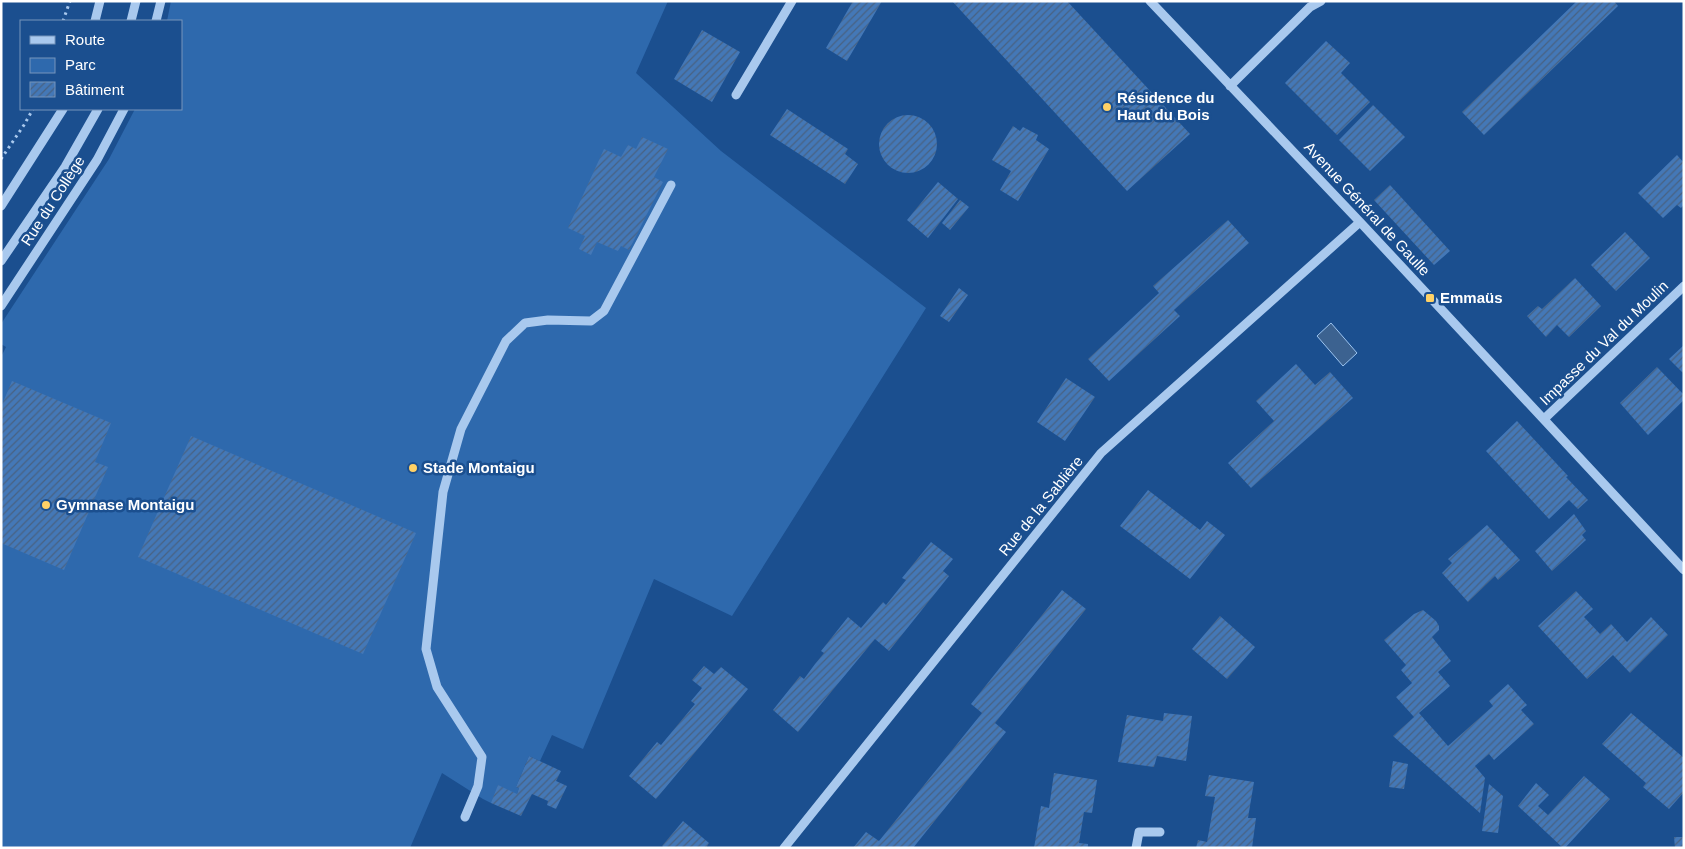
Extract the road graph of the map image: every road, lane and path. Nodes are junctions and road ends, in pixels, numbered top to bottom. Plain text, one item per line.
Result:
1 (70, 1) edge
2 (100, 1) edge
3 (136, 1) edge
4 (161, 1) edge
5 (792, 1) edge
6 (1150, 1) edge
7 (1321, 1) edge
8 (63, 20) edge
9 (95, 20) edge
10 (131, 20) edge
11 (156, 20) edge
12 (1230, 86) junction
13 (736, 95) dead end
14 (32, 110) edge
15 (62, 110) edge
16 (97, 110) edge
17 (123, 110) edge
18 (1, 159) edge
19 (670, 185) dead end
20 (1, 206) edge
21 (1360, 222) junction
22 (1, 261) edge
23 (1684, 286) edge
24 (1, 306) edge
25 (1544, 419) junction
26 (1684, 570) edge
27 (465, 817) dead end
28 (1160, 832) dead end
29 (784, 848) edge
30 (1136, 848) edge

1 - 8 path
2 - 9 street
3 - 10 street
4 - 11 street
5 - 13 street
6 - 12 street, Avenue Général de Gaulle
7 - 12 street
12 - 21 street, Avenue Général de Gaulle
14 - 18 path
15 - 20 street
16 - 22 street, Rue du Collège
17 - 24 street, Rue du Collège
19 - 27 street
21 - 25 street, Avenue Général de Gaulle
21 - 29 street, Rue de la Sablière
23 - 25 street, Impasse du Val du Moulin
25 - 26 street, Avenue Général de Gaulle
28 - 30 street

